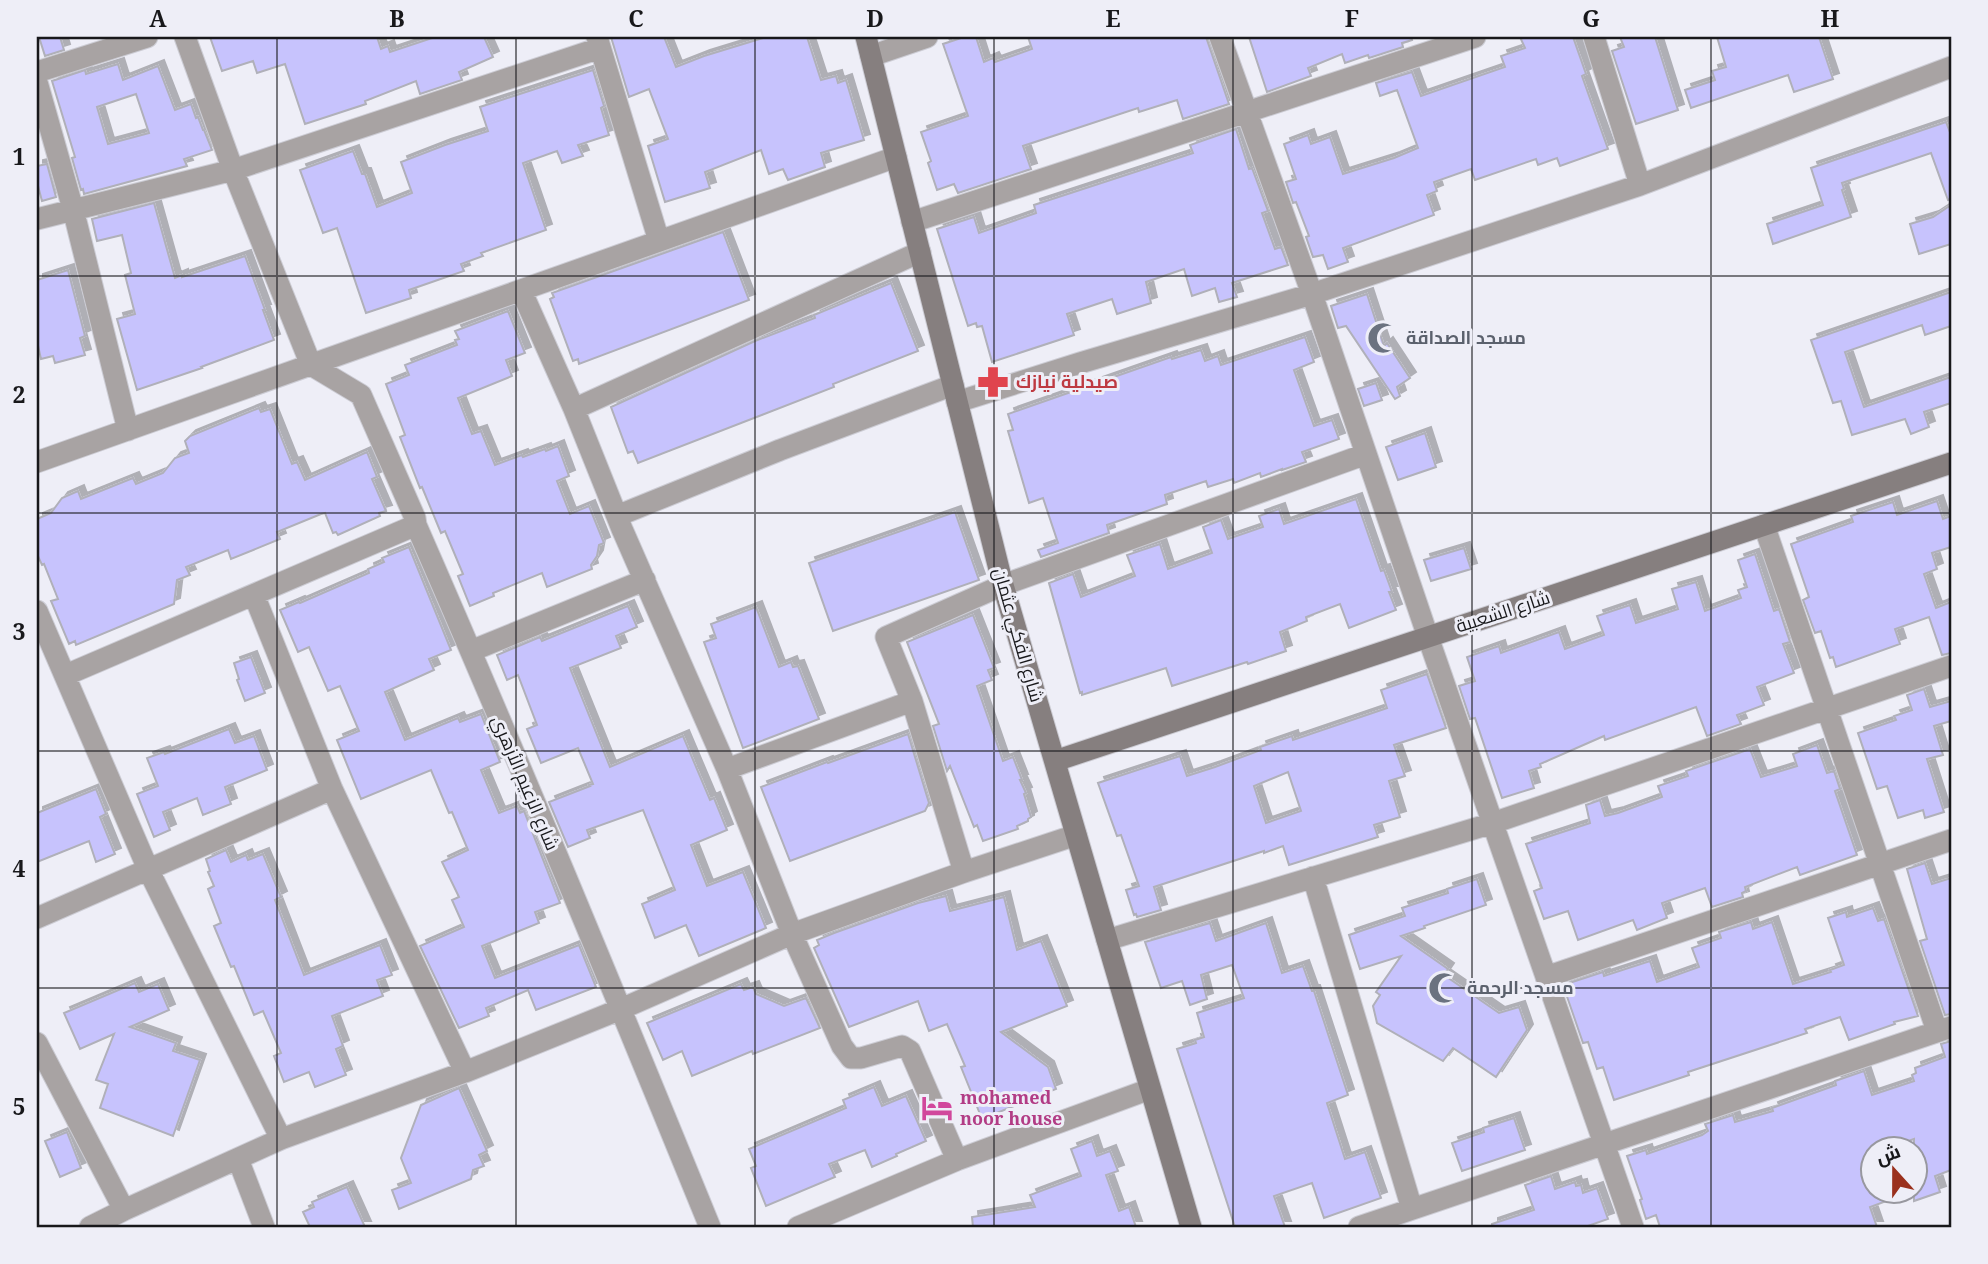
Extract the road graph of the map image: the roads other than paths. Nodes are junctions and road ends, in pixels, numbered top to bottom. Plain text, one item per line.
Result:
1 (147, 37) edge
2 (185, 37) edge
3 (927, 37) edge
4 (1220, 37) edge
5 (1475, 37) edge
6 (1594, 37) edge
7 (599, 42) edge
8 (868, 47) edge
9 (1951, 68) edge
10 (37, 72) edge
11 (37, 82) edge
12 (1246, 113) junction
13 (896, 157) junction
14 (233, 170) junction
15 (1640, 185) junction
16 (73, 209) junction
17 (37, 219) edge
18 (912, 222) junction
19 (659, 241) junction
20 (920, 252) junction
21 (522, 290) junction
22 (1312, 294) junction
23 (311, 365) junction
24 (955, 393) junction
25 (574, 409) junction
26 (128, 430) junction
27 (1366, 454) junction
28 (37, 463) edge
29 (1951, 463) edge
30 (617, 516) junction
31 (1763, 525) junction
32 (416, 526) junction
33 (645, 580) junction
34 (1003, 585) junction
35 (254, 595) junction
36 (37, 611) edge
37 (1428, 637) junction
38 (471, 651) junction
39 (1951, 666) edge
40 (66, 675) junction
41 (912, 701) junction
42 (1826, 709) junction
43 (1055, 761) junction
44 (727, 769) junction
45 (332, 789) junction
46 (1493, 823) junction
47 (1076, 835) junction
48 (1951, 840) edge
49 (1880, 865) junction
50 (148, 869) junction
51 (964, 872) junction
52 (1312, 877) junction
53 (37, 918) edge
54 (792, 934) junction
55 (1107, 940) junction
56 (1546, 977) junction
57 (621, 1009) junction
58 (1944, 1029) edge
59 (37, 1043) edge
60 (465, 1072) junction
61 (1150, 1089) junction
62 (281, 1139) junction
63 (1604, 1144) junction
64 (238, 1159) junction
65 (957, 1160) junction
66 (1412, 1209) junction
67 (124, 1210) junction
68 (90, 1227) edge
69 (264, 1227) edge
70 (710, 1227) edge
71 (798, 1227) edge
72 (1191, 1227) edge
73 (1359, 1227) edge
74 (1633, 1227) edge

1 - 10 street
2 - 14 street
3 - 8 street
4 - 12 street
5 - 12 street
6 - 15 street
7 - 14 street
7 - 19 street
8 - 13 street, شارع الفكي عثمان
9 - 15 street
11 - 16 street
12 - 18 street
12 - 22 street
13 - 18 street, شارع الفكي عثمان
13 - 19 street
14 - 16 street
14 - 23 street
15 - 22 street
16 - 17 street
16 - 26 street
18 - 20 street, شارع الفكي عثمان
19 - 21 street
20 - 24 street, شارع الفكي عثمان
20 - 25 street
21 - 23 street
21 - 25 street
22 - 24 street
22 - 27 street
23 - 26 street
23 - 32 street, شارع الزعيم الأزهري
24 - 30 street
24 - 34 street, شارع الفكي عثمان
25 - 30 street
26 - 28 street
27 - 34 street
27 - 37 street
29 - 31 street, شارع الشعبية
30 - 33 street
31 - 37 street, شارع الشعبية
31 - 42 street
32 - 35 street
32 - 38 street, شارع الزعيم الأزهري
33 - 38 street
33 - 44 street
34 - 41 street
34 - 43 street, شارع الفكي عثمان
35 - 40 street
35 - 45 street
36 - 40 street
37 - 43 street, شارع الشعبية
37 - 46 street
38 - 57 street, شارع الزعيم الأزهري
39 - 42 street
40 - 50 street
41 - 44 street
41 - 51 street
42 - 46 street
42 - 49 street
43 - 47 street, شارع الفكي عثمان
44 - 54 street
45 - 50 street
45 - 60 street
46 - 52 street
46 - 56 street
47 - 51 street
47 - 55 street, شارع الفكي عثمان
48 - 49 street
49 - 56 street
49 - 58 street
50 - 53 street
50 - 62 street
51 - 54 street
52 - 55 street
52 - 66 street
54 - 57 street
54 - 65 street
55 - 61 street, شارع الفكي عثمان
56 - 63 street
57 - 60 street
57 - 70 street, شارع الزعيم الأزهري
58 - 63 street
59 - 67 street
60 - 62 street
61 - 65 street
61 - 72 street, شارع الفكي عثمان
62 - 64 street
63 - 66 street
63 - 74 street
64 - 67 street
64 - 69 street
65 - 71 street
66 - 73 street
67 - 68 street

